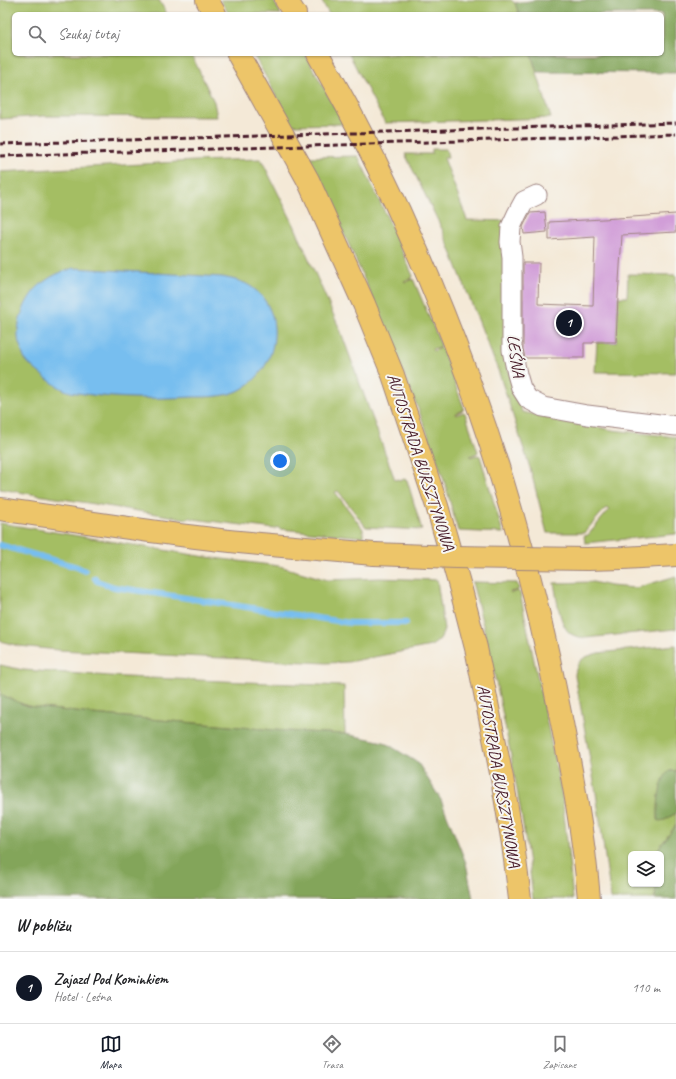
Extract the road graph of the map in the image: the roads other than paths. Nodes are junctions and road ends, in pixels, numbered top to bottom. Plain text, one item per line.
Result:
1 (206, 0) edge
2 (286, 0) edge
3 (214, 12) edge
4 (294, 12) edge
5 (239, 56) edge
6 (319, 56) edge
7 (537, 194) dead end
8 (676, 426) edge
9 (0, 508) edge
10 (676, 555) edge
11 (520, 899) edge
12 (589, 899) edge

1 - 3 main road
2 - 4 main road
5 - 11 main road, AUTOSTRADA BURSZTYNOWA
6 - 12 main road
7 - 8 street, LEŚNA
9 - 10 main road, bridge

